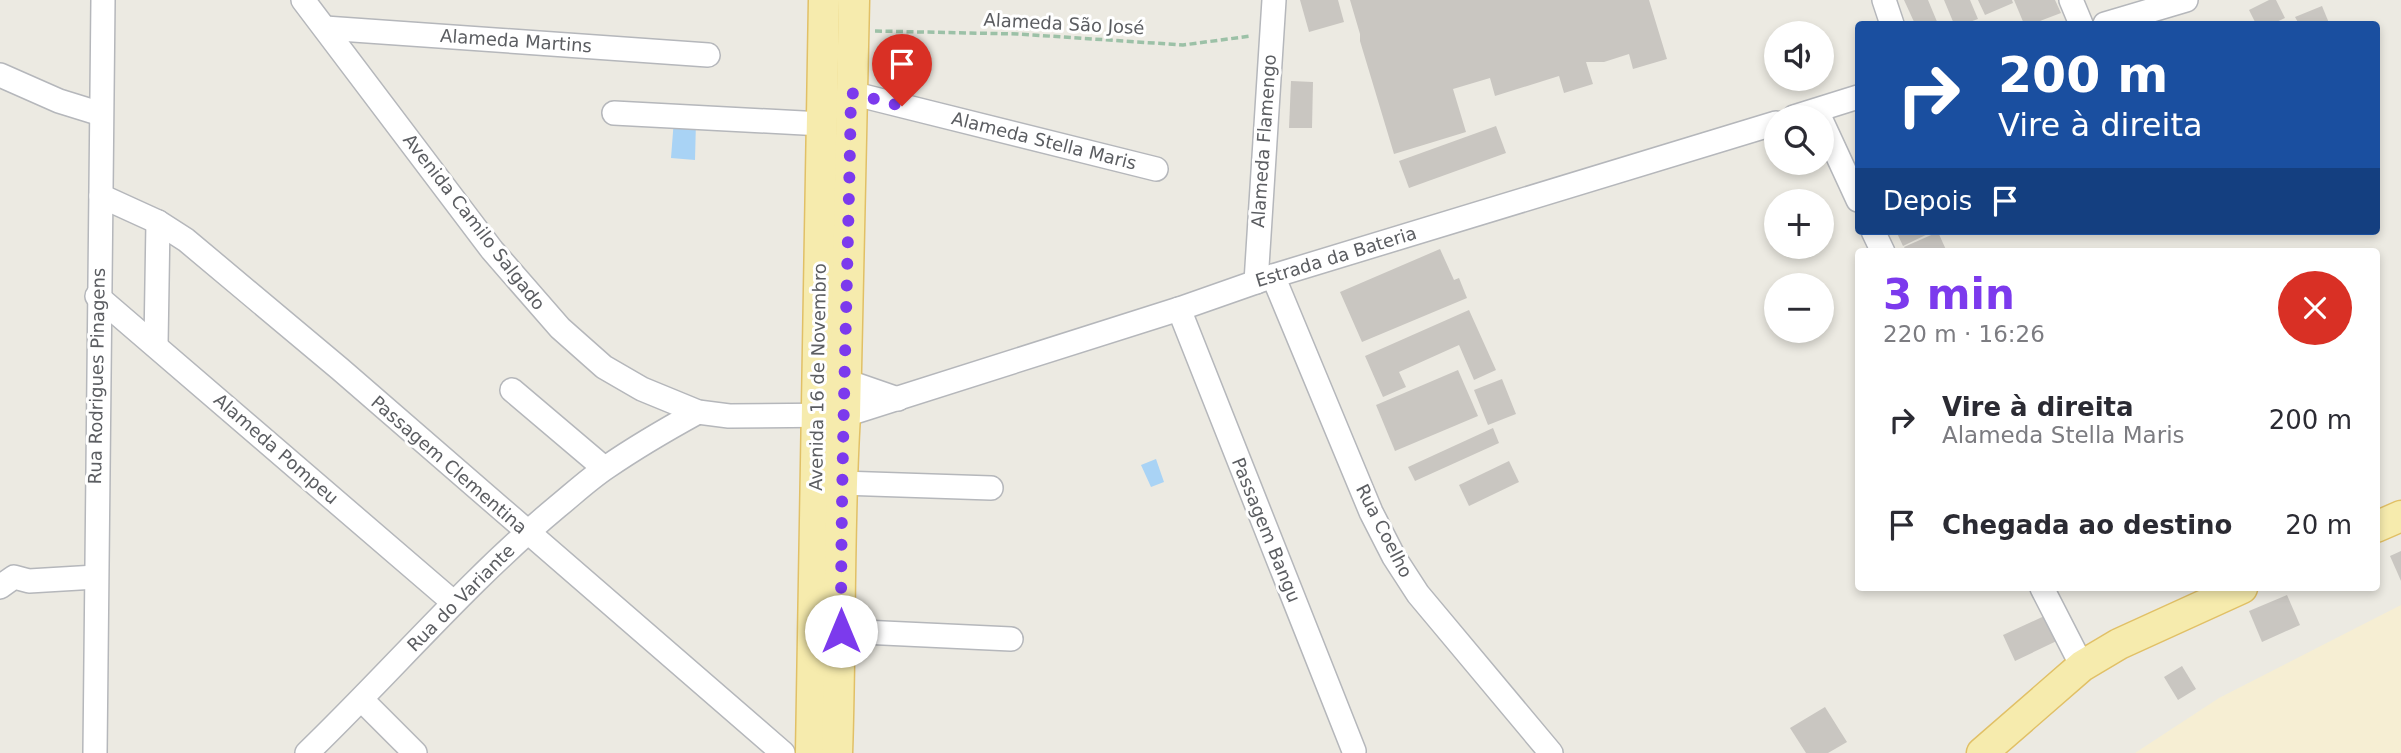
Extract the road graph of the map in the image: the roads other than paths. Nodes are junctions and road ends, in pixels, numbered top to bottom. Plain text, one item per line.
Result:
1 (103, 0) edge
2 (303, 0) edge
3 (824, 0) edge
4 (854, 0) edge
5 (1274, 0) edge
6 (1884, 0) edge
7 (2071, 0) edge
8 (2186, 0) edge
9 (1891, 21) edge
10 (2080, 21) edge
11 (2115, 21) edge
12 (325, 28) junction
13 (708, 55) dead end
14 (0, 75) edge
15 (851, 93) junction
16 (1855, 98) edge
17 (1834, 109) edge
18 (614, 113) dead end
19 (101, 114) junction
20 (822, 124) junction
21 (1764, 127) edge
22 (1834, 148) edge
23 (1156, 169) dead end
24 (1855, 194) edge
25 (101, 196) junction
26 (158, 222) junction
27 (1264, 279) junction
28 (97, 296) junction
29 (1179, 309) junction
30 (156, 344) junction
31 (832, 379) junction
32 (512, 390) dead end
33 (898, 399) junction
34 (698, 412) junction
35 (832, 415) junction
36 (604, 468) junction
37 (841, 483) junction
38 (991, 488) dead end
39 (2401, 516) edge
40 (2380, 525) edge
41 (526, 533) junction
42 (4, 576) edge
43 (96, 577) junction
44 (2044, 591) edge
45 (2235, 591) edge
46 (453, 603) junction
47 (841, 631) junction
48 (1011, 639) dead end
49 (2082, 666) junction
50 (362, 700) junction
51 (1354, 751) dead end
52 (95, 753) edge
53 (307, 753) edge
54 (415, 753) edge
55 (783, 753) edge
56 (811, 753) edge
57 (837, 753) edge
58 (1552, 753) edge
59 (1982, 753) edge

1 - 19 street, Rua Rodrigues Pinagens
2 - 12 street, Avenida Camilo Salgado
3 - 20 main road, Avenida 16 de Novembro
4 - 15 main road, Avenida 16 de Novembro
5 - 27 street, Alameda Flamengo
6 - 9 street
7 - 10 street
8 - 11 street
12 - 13 street, Alameda Martins
12 - 34 street, Avenida Camilo Salgado
14 - 19 street
15 - 23 street, Alameda Stella Maris
15 - 31 main road, Avenida 16 de Novembro
16 - 17 street
18 - 20 street
19 - 25 street, Rua Rodrigues Pinagens
20 - 31 main road, Avenida 16 de Novembro
21 - 27 street, Estrada da Bateria
22 - 24 street
25 - 26 street, Passagem Clementina
25 - 28 street, Rua Rodrigues Pinagens
26 - 30 street
26 - 41 street, Passagem Clementina
27 - 29 street, Estrada da Bateria
27 - 58 street, Rua Coelho
28 - 30 street, Alameda Pompeu
28 - 43 street, Rua Rodrigues Pinagens
29 - 33 street, Estrada da Bateria
29 - 51 street, Passagem Bangu
30 - 46 street, Alameda Pompeu
31 - 33 street
31 - 35 main road, Avenida 16 de Novembro
32 - 36 street
33 - 35 street, Estrada da Bateria
34 - 35 street, Avenida Camilo Salgado
34 - 36 street, Rua do Variante
35 - 37 main road, Avenida 16 de Novembro
35 - 56 main road, Avenida 16 de Novembro
36 - 41 street, Rua do Variante
37 - 38 street
37 - 47 main road, Avenida 16 de Novembro
39 - 40 main road
41 - 46 street, Rua do Variante
41 - 55 street, Passagem Clementina
42 - 43 street
43 - 52 street, Rua Rodrigues Pinagens
44 - 49 street
45 - 49 main road
46 - 50 street, Rua do Variante
47 - 48 street
47 - 57 main road, Avenida 16 de Novembro
49 - 59 main road
50 - 53 street, Rua do Variante
50 - 54 street

